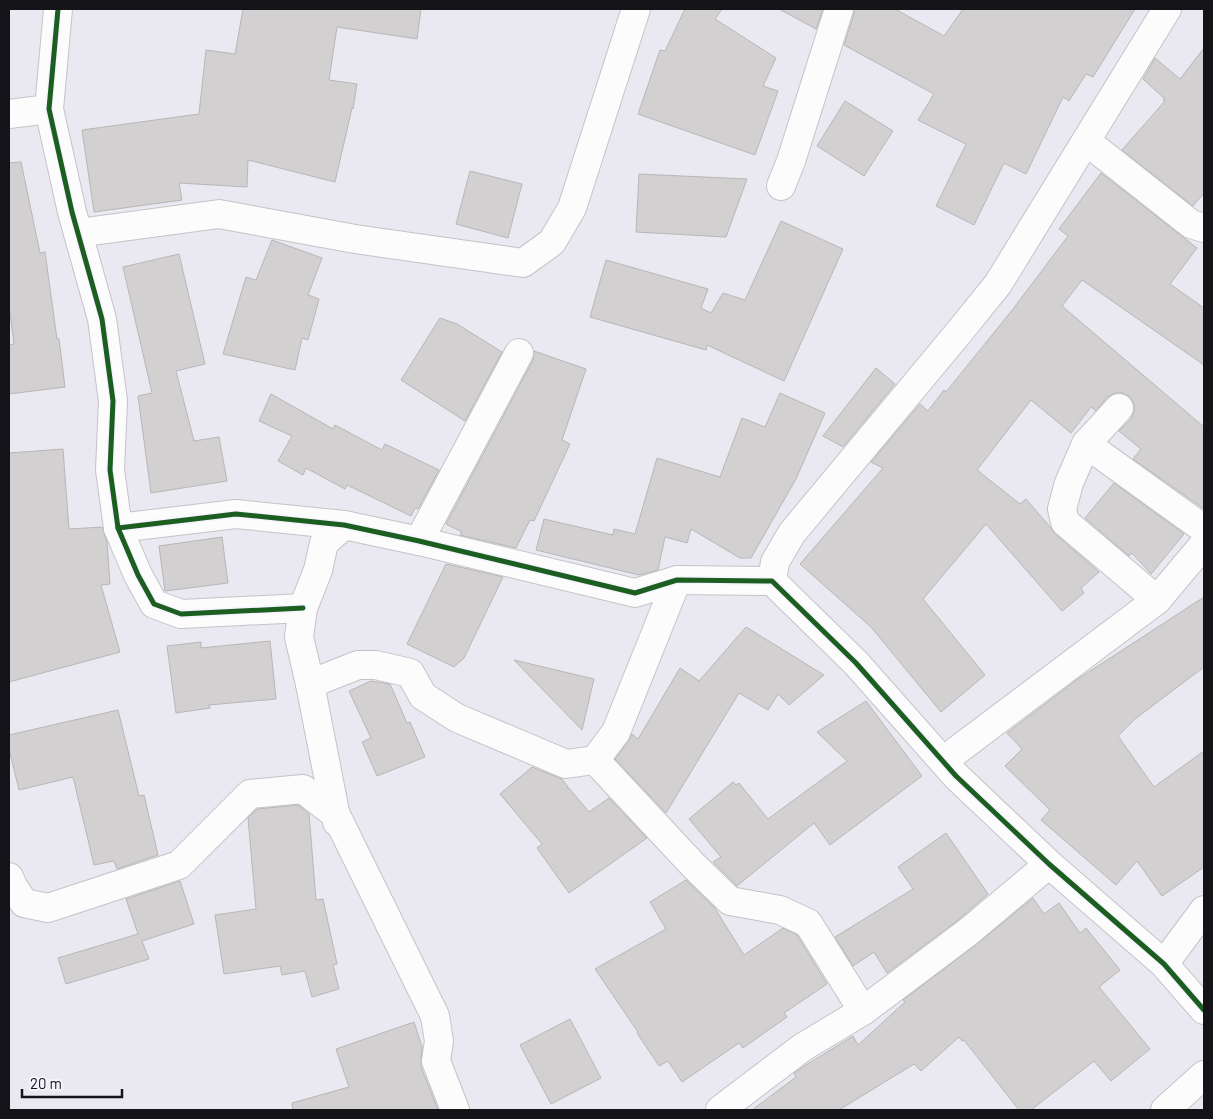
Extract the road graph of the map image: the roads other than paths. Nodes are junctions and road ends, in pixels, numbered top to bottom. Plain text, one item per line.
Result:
1 (58, 9) edge
2 (636, 9) edge
3 (839, 9) edge
4 (1167, 9) edge
5 (49, 109) junction
6 (9, 114) edge
7 (1086, 141) junction
8 (781, 186) dead end
9 (1204, 228) edge
10 (78, 233) junction
11 (520, 352) dead end
12 (1119, 408) dead end
13 (1086, 444) junction
14 (344, 525) junction
15 (118, 528) junction
16 (1204, 529) edge
17 (419, 541) junction
18 (1204, 544) edge
19 (677, 580) junction
20 (772, 581) junction
21 (1157, 600) junction
22 (303, 608) junction
23 (310, 684) junction
24 (595, 760) junction
25 (943, 761) junction
26 (336, 815) junction
27 (1049, 864) junction
28 (350, 870) dead end
29 (9, 877) edge
30 (1204, 910) edge
31 (1164, 964) junction
32 (1204, 1010) edge
33 (863, 1011) junction
34 (1204, 1075) edge
35 (455, 1110) edge
36 (720, 1110) edge
37 (1165, 1110) edge

1 - 5 street
2 - 10 street
3 - 8 street
4 - 7 street
5 - 6 street
5 - 10 street
7 - 9 street
7 - 20 street
10 - 15 street
11 - 17 street
12 - 13 street
13 - 16 street
13 - 21 street
14 - 15 street
14 - 17 street
14 - 22 street
15 - 22 street
17 - 19 street
18 - 21 street
19 - 20 street
19 - 24 street
20 - 25 street
21 - 25 street
22 - 23 street
23 - 24 street
23 - 26 street
24 - 33 street
25 - 27 street
26 - 28 street
26 - 29 street
26 - 35 street
27 - 31 street
27 - 33 street
30 - 31 street
31 - 32 street
33 - 36 street
34 - 37 street

